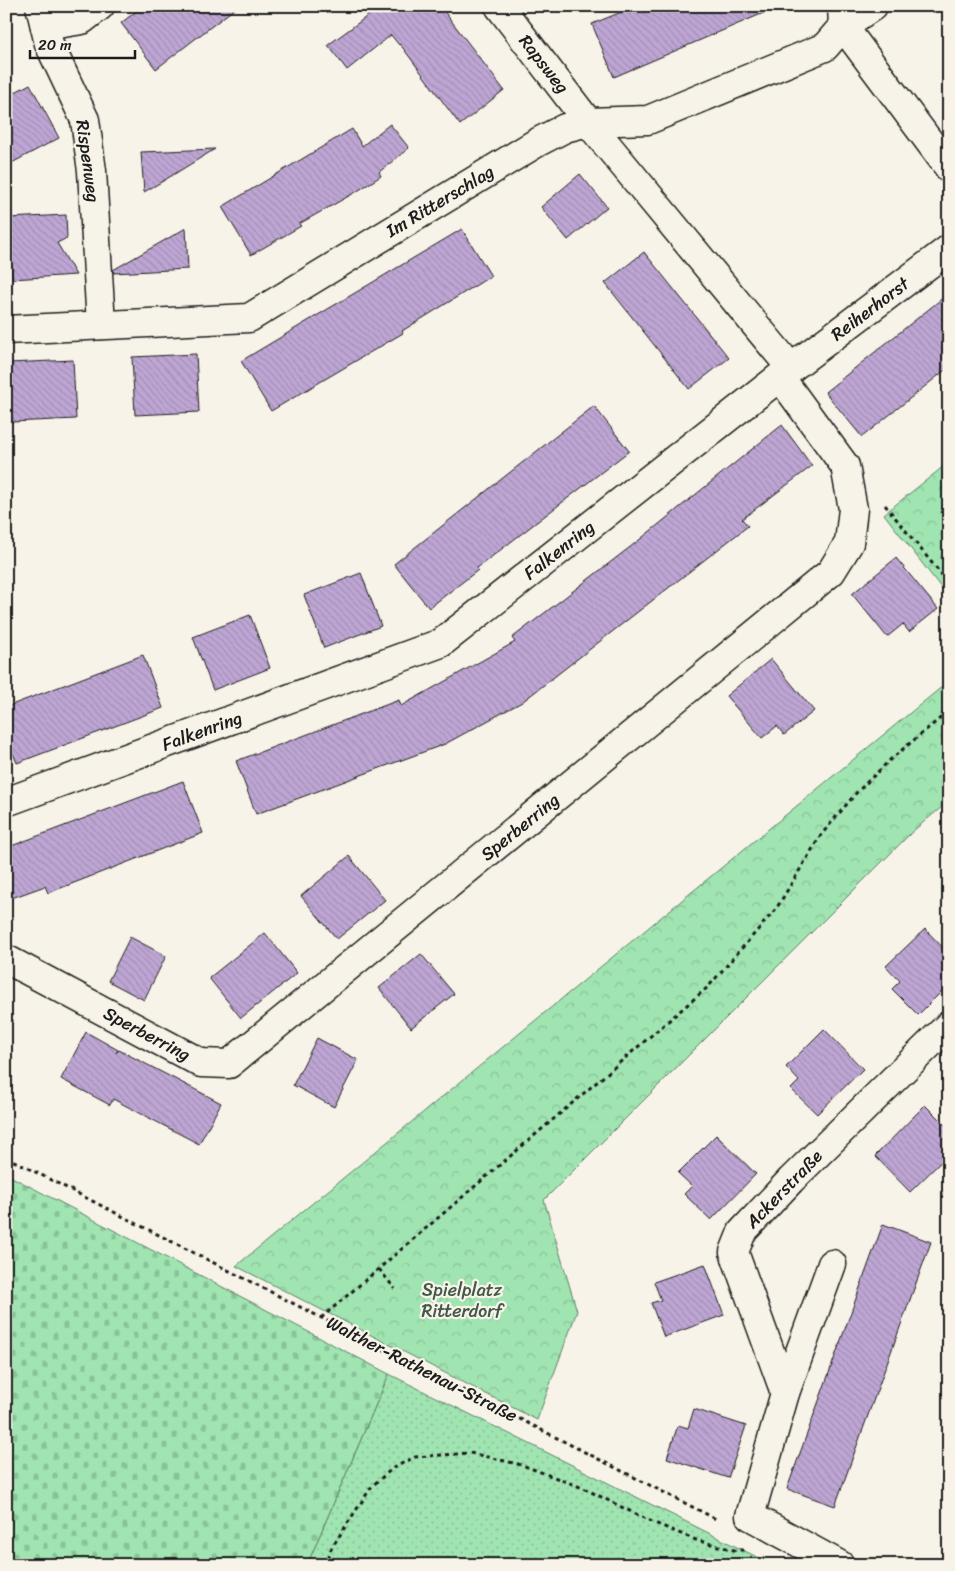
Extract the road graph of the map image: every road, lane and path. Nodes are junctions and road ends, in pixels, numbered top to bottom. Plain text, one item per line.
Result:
1 (100, 6) edge
2 (499, 6) edge
3 (873, 6) edge
4 (43, 16) edge
5 (842, 16) edge
6 (588, 122) junction
7 (949, 168) edge
8 (949, 249) edge
9 (101, 325) junction
10 (6, 330) edge
11 (785, 372) junction
12 (901, 525) dead end
13 (949, 584) edge
14 (949, 710) edge
15 (6, 802) edge
16 (6, 959) edge
17 (949, 1025) edge
18 (6, 1157) edge
19 (832, 1264) dead end
20 (379, 1269) junction
21 (395, 1289) dead end
22 (321, 1318) junction
23 (786, 1393) junction
24 (750, 1516) junction
25 (750, 1550) dead end
26 (324, 1565) edge
27 (840, 1565) edge

1 - 4 street
2 - 6 street, Rapsweg
3 - 5 street, Im Ritterschlag
4 - 9 street, Rispenweg
5 - 6 street, Im Ritterschlag
5 - 7 street
6 - 9 street, Im Ritterschlag
6 - 11 street
8 - 11 street, Reiherhorst
9 - 10 street, Im Ritterschlag
11 - 15 street, Falkenring
11 - 16 street, Sperberring
12 - 13 path
14 - 20 path
17 - 23 street, Ackerstraße
18 - 22 path, Walther-Rathenau-Straße
19 - 23 street
20 - 21 path
20 - 22 path
22 - 24 path, Walther-Rathenau-Straße
23 - 24 street
24 - 27 street
25 - 26 path

